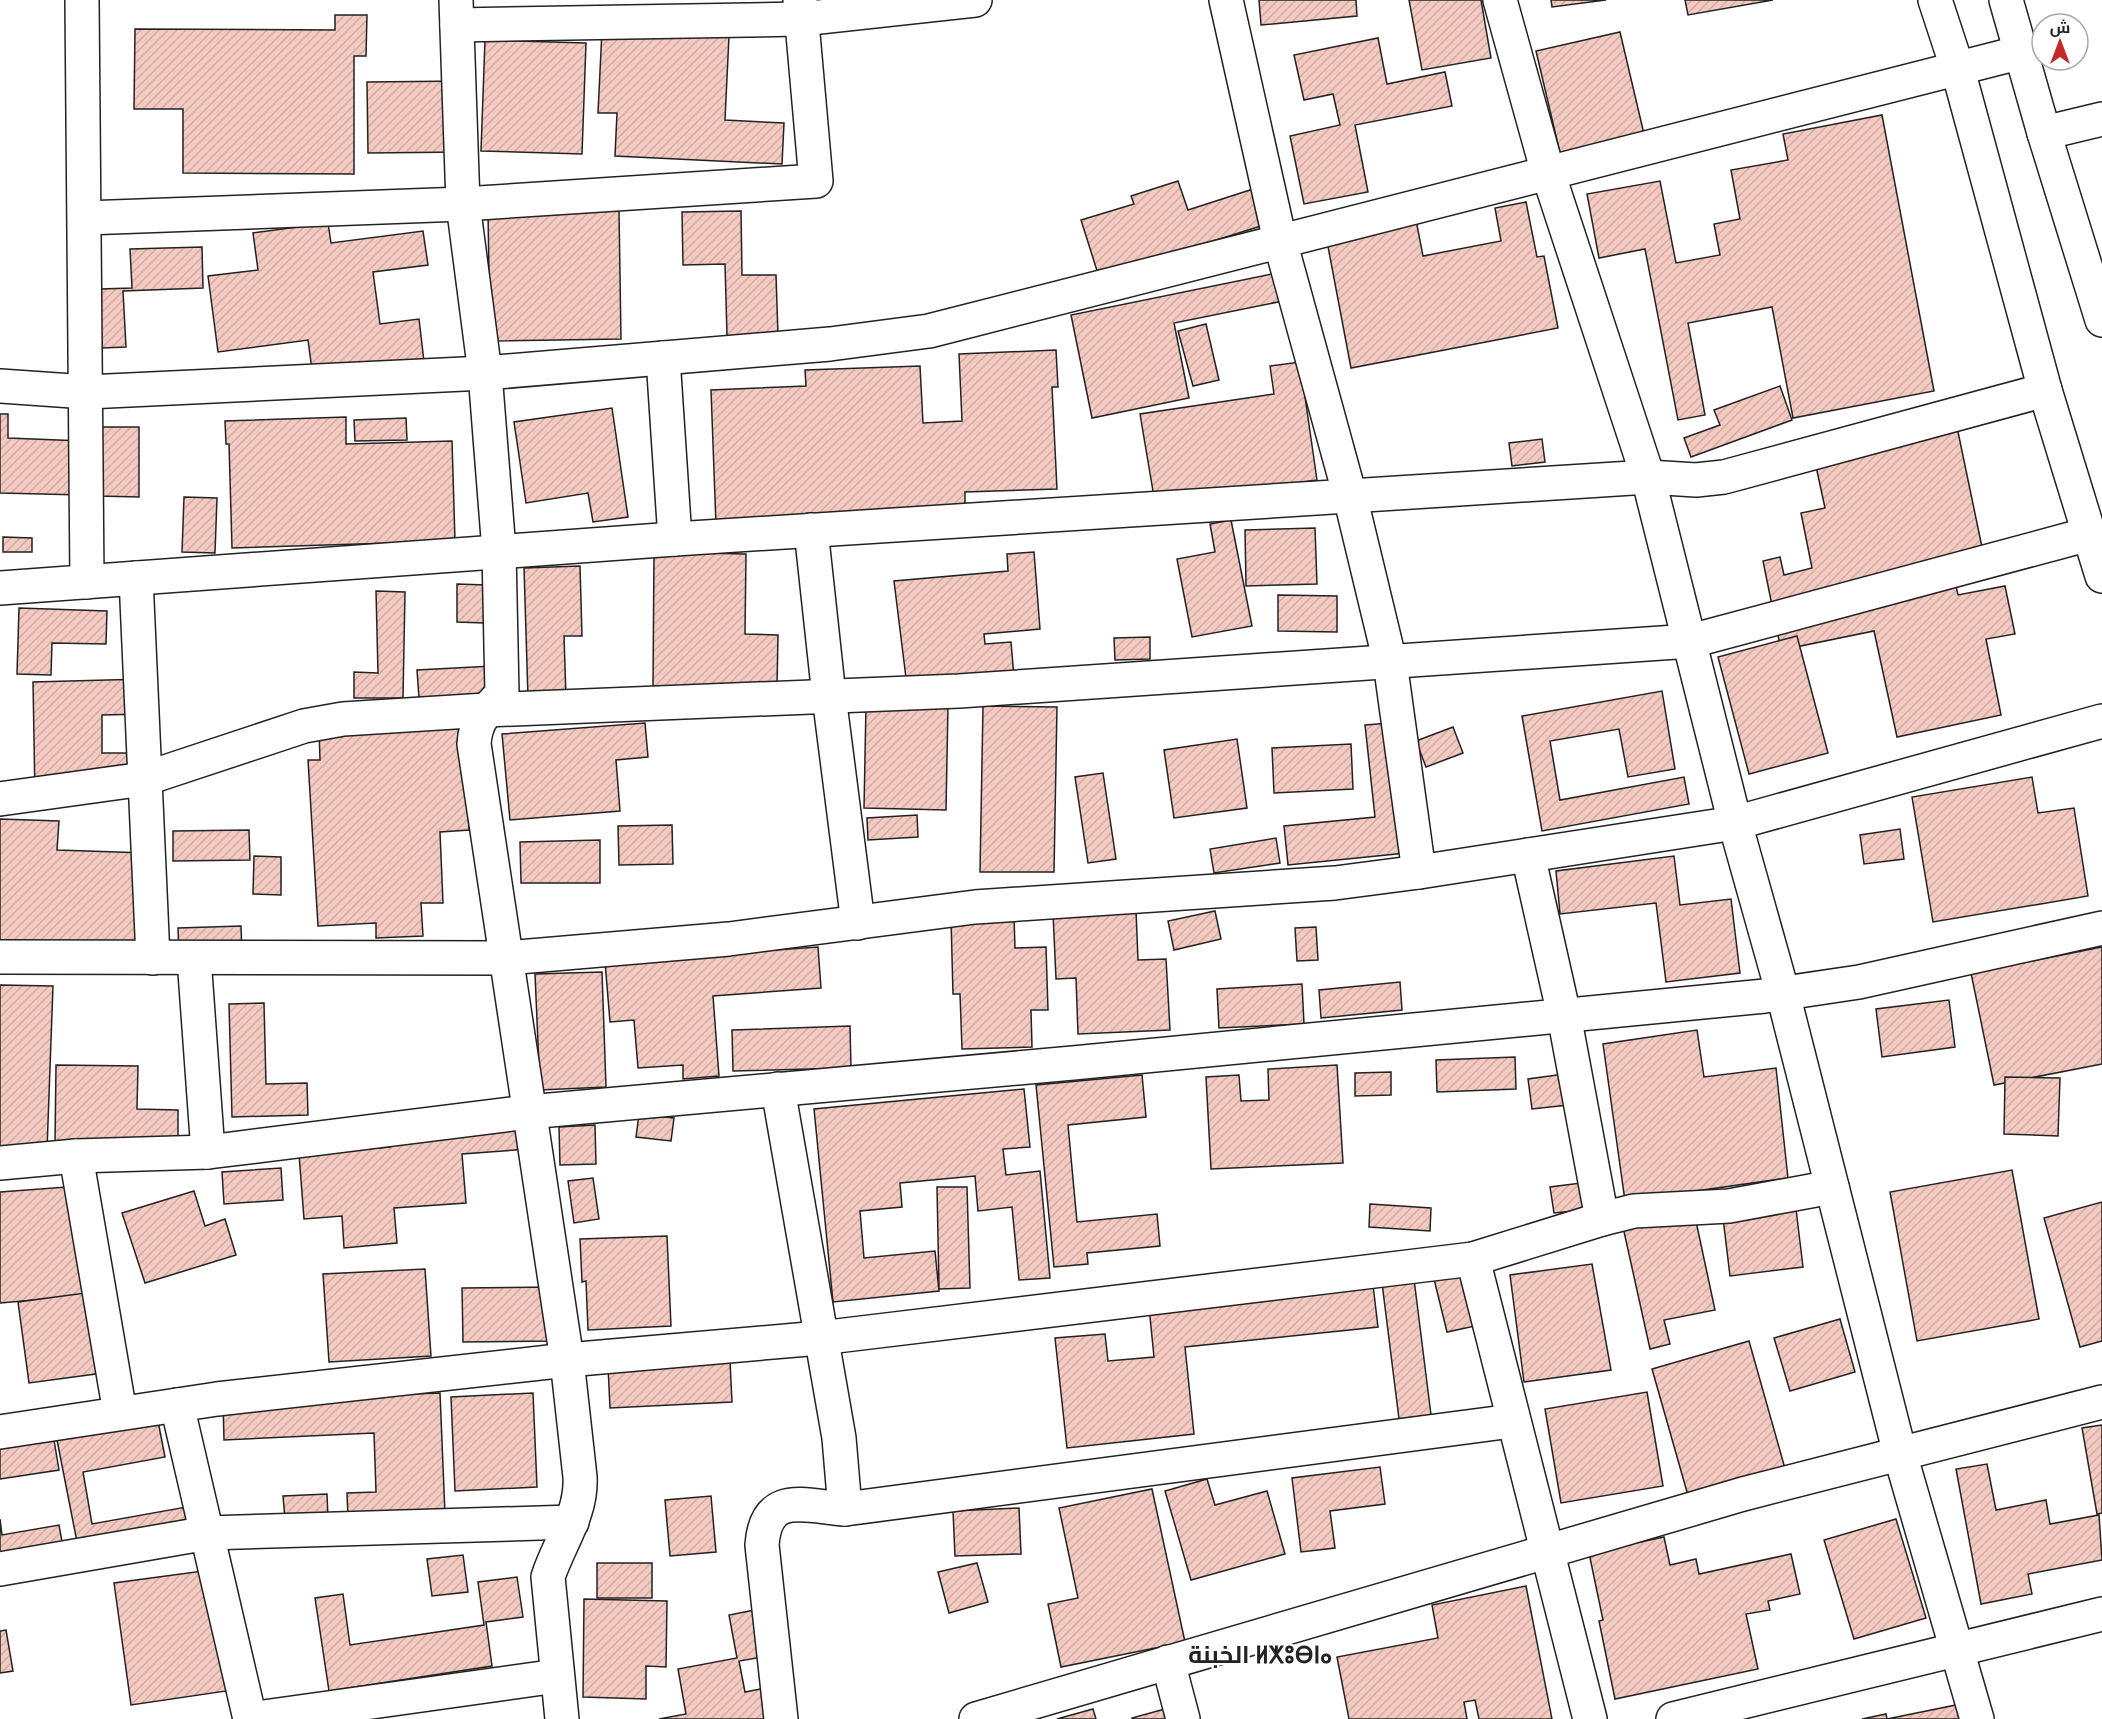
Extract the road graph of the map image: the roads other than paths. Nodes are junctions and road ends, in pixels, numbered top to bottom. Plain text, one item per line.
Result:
1 (82, 0) edge
2 (975, 0) edge
3 (1226, 0) edge
4 (1500, 0) edge
5 (1935, 0) edge
6 (2006, 0) edge
7 (800, 9) edge
8 (456, 12) edge
9 (2022, 52) junction
10 (1958, 70) junction
11 (2102, 119) edge
12 (2044, 134) junction
13 (1548, 173) junction
14 (464, 204) junction
15 (85, 218) junction
16 (1280, 241) junction
17 (2102, 320) edge
18 (663, 358) junction
19 (485, 373) junction
20 (0, 386) edge
21 (2045, 390) junction
22 (87, 392) junction
23 (1648, 477) junction
24 (1350, 496) junction
25 (811, 530) junction
26 (2089, 534) junction
27 (675, 539) junction
28 (499, 551) junction
29 (2102, 576) edge
30 (136, 578) junction
31 (87, 582) junction
32 (0, 588) edge
33 (1691, 641) junction
34 (1390, 662) junction
35 (829, 696) junction
36 (486, 710) junction
37 (2102, 721) edge
38 (144, 779) junction
39 (0, 799) edge
40 (1735, 823) junction
41 (1528, 855) junction
42 (1419, 872) junction
43 (858, 923) junction
44 (2102, 928) edge
45 (0, 957) edge
46 (153, 958) junction
47 (194, 958) junction
48 (506, 958) junction
49 (1783, 994) junction
50 (1564, 1015) junction
51 (778, 1089) junction
52 (528, 1112) junction
53 (208, 1152) junction
54 (76, 1156) junction
55 (0, 1163) edge
56 (1832, 1187) junction
57 (1602, 1219) junction
58 (1473, 1258) junction
59 (820, 1338) junction
60 (567, 1360) junction
61 (2102, 1402) edge
62 (177, 1405) junction
63 (120, 1413) junction
64 (1512, 1421) junction
65 (0, 1432) edge
66 (1900, 1454) junction
67 (845, 1509) junction
68 (572, 1522) junction
69 (208, 1533) junction
70 (1545, 1552) junction
71 (0, 1569) edge
72 (2102, 1614) edge
73 (1956, 1650) junction
74 (1168, 1662) junction
75 (557, 1676) junction
76 (250, 1719) edge
77 (562, 1719) edge
78 (781, 1719) edge
79 (976, 1719) edge
80 (1183, 1719) edge
81 (1590, 1719) edge
82 (1672, 1719) edge
83 (1977, 1719) edge

1 - 15 street
2 - 7 street
3 - 16 street
4 - 13 street
5 - 10 street
6 - 9 street
7 - 8 street
7 - 14 street
8 - 14 street
9 - 10 street
9 - 12 street
10 - 13 street
10 - 21 street
11 - 12 street
12 - 17 street
13 - 16 street
13 - 23 street
14 - 15 street
14 - 19 street
15 - 22 street
16 - 18 street
16 - 24 street
18 - 19 street
18 - 27 street
19 - 22 street
19 - 28 street
20 - 22 street
21 - 23 street
21 - 26 street
22 - 31 street
23 - 24 street
23 - 33 street
24 - 25 street
24 - 34 street
25 - 27 street
25 - 35 street
26 - 29 street
26 - 33 street
27 - 28 street
28 - 30 street
28 - 36 street
30 - 31 street
30 - 38 street
31 - 32 street
33 - 34 street
33 - 40 street
34 - 35 street
34 - 42 street
35 - 36 street
35 - 43 street
36 - 38 street
36 - 48 street
37 - 40 street
38 - 39 street
38 - 46 street
40 - 41 street
40 - 49 street
41 - 42 street
41 - 50 street
42 - 43 street
43 - 48 street
44 - 49 street
45 - 46 street
46 - 47 street
47 - 48 street
47 - 53 street
48 - 52 street
49 - 50 street
49 - 56 street
50 - 51 street
50 - 57 street
51 - 52 street
51 - 59 street
52 - 53 street
52 - 60 street
53 - 54 street
54 - 55 street
54 - 63 street
56 - 57 street
56 - 66 street
57 - 58 street
58 - 59 street
58 - 64 street
59 - 60 street
59 - 67 street
60 - 62 street
60 - 68 street
61 - 66 street
62 - 63 street
62 - 69 street
63 - 65 street
64 - 67 street
64 - 70 street
66 - 70 street
66 - 73 street
67 - 78 street
68 - 69 street
68 - 75 street
69 - 71 street
69 - 76 street
70 - 74 street
70 - 81 street
72 - 73 street
73 - 82 street
73 - 83 street
74 - 79 street
74 - 80 street
75 - 76 street
75 - 77 street

